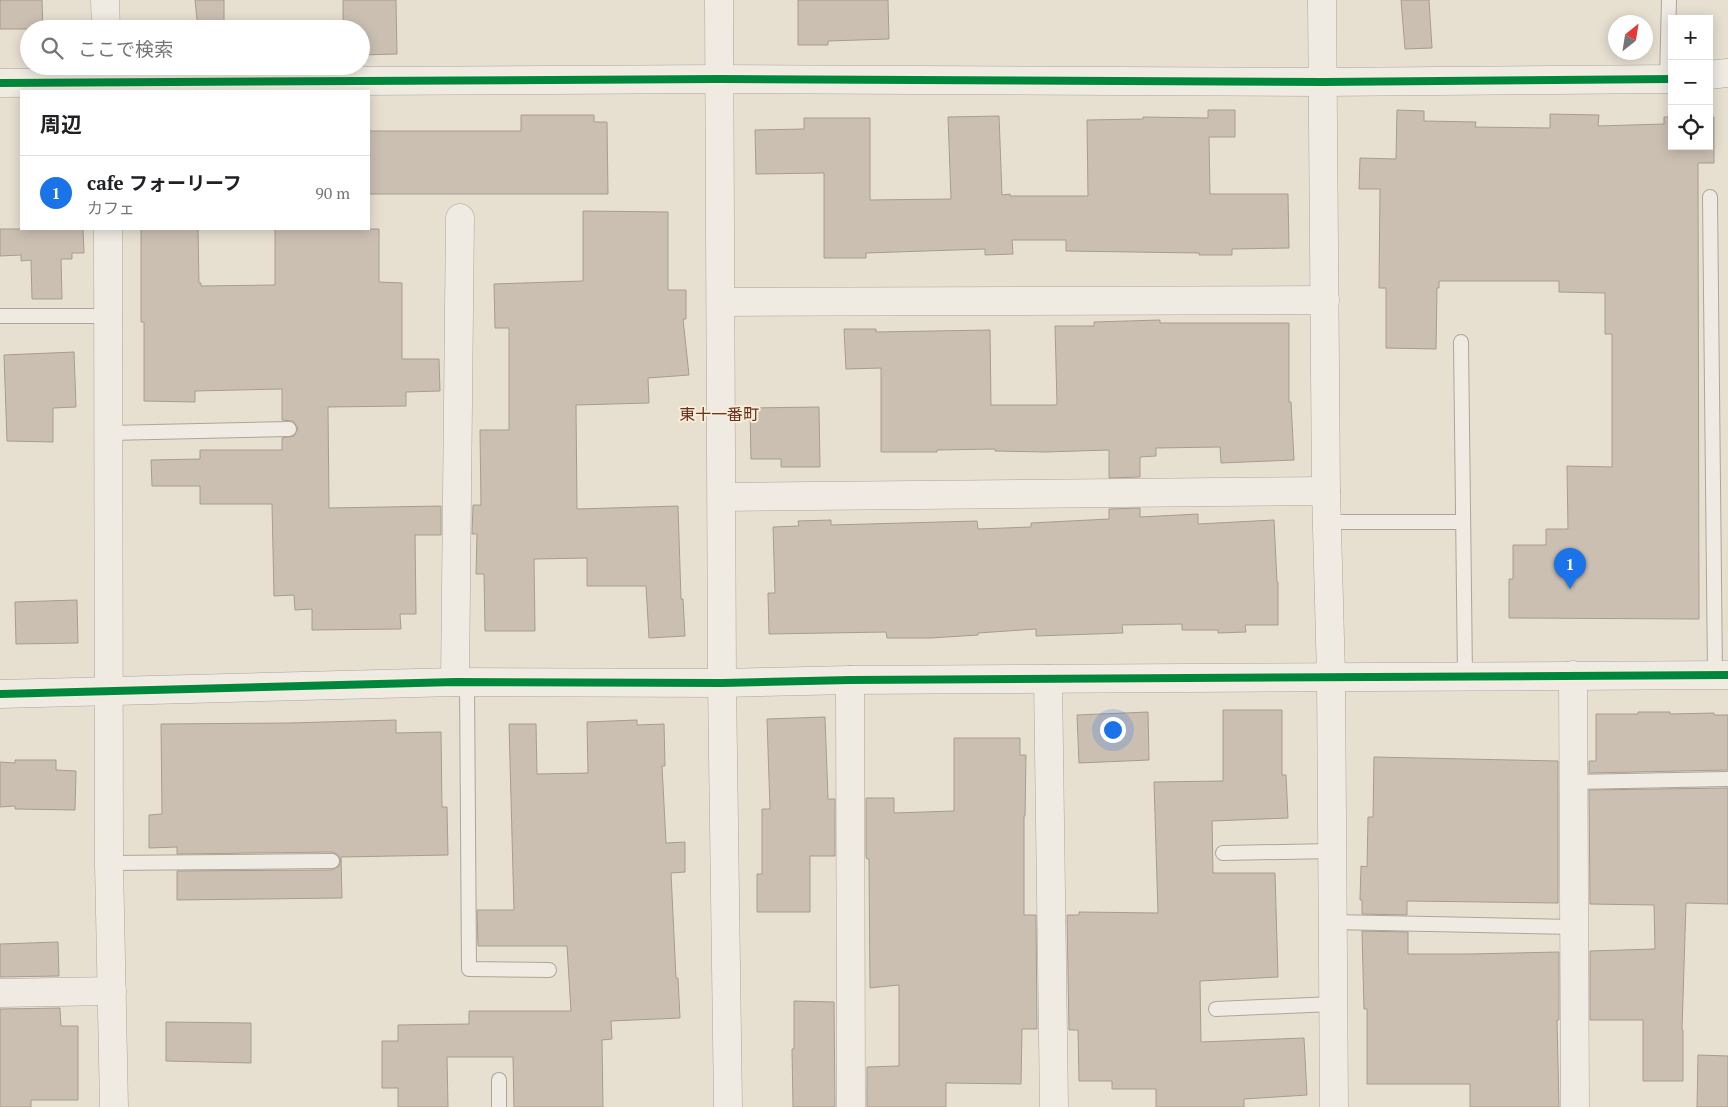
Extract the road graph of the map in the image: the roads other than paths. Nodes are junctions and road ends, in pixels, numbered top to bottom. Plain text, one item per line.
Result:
1 (105, 0) edge
2 (719, 0) edge
3 (1322, 0) edge
4 (1669, 0) edge
5 (106, 20) edge
6 (1670, 60) edge
7 (1728, 73) edge
8 (1713, 75) edge
9 (719, 79) junction
10 (1668, 79) edge
11 (106, 80) edge
12 (1323, 82) junction
13 (0, 83) edge
14 (1710, 197) dead end
15 (460, 218) dead end
16 (108, 230) edge
17 (1324, 300) junction
18 (722, 302) junction
19 (0, 316) edge
20 (109, 316) junction
21 (1461, 342) dead end
22 (289, 430) dead end
23 (109, 433) junction
24 (1326, 491) junction
25 (722, 497) junction
26 (1327, 522) junction
27 (1463, 522) junction
28 (1573, 675) junction
29 (1722, 675) edge
30 (1331, 676) junction
31 (1465, 676) junction
32 (1048, 679) junction
33 (850, 680) junction
34 (461, 682) junction
35 (722, 683) junction
36 (108, 692) junction
37 (0, 694) edge
38 (1728, 779) edge
39 (1574, 782) junction
40 (1332, 851) junction
41 (1222, 853) dead end
42 (332, 861) dead end
43 (109, 863) junction
44 (1332, 922) junction
45 (1574, 927) junction
46 (550, 970) dead end
47 (112, 991) junction
48 (0, 993) edge
49 (1333, 1004) junction
50 (1216, 1009) dead end
51 (499, 1080) dead end
52 (114, 1107) edge
53 (499, 1107) edge
54 (728, 1107) edge
55 (851, 1107) edge
56 (1054, 1107) edge
57 (1334, 1107) edge
58 (1575, 1107) edge

1 - 5 street
2 - 9 street
3 - 12 street
4 - 6 lane
7 - 8 street
9 - 11 street
9 - 12 street
9 - 18 street
10 - 12 street
11 - 13 street
12 - 17 street
14 - 29 lane
15 - 34 street
16 - 20 street
17 - 18 street
17 - 24 street
18 - 25 street
19 - 20 lane
20 - 23 street
21 - 27 lane
22 - 23 lane
23 - 36 street
24 - 25 street
24 - 26 street
25 - 35 street
26 - 27 lane
26 - 30 street
27 - 31 lane
28 - 29 street
28 - 31 street
28 - 39 street
30 - 31 street
30 - 32 street
30 - 40 street
32 - 33 street
32 - 56 street
33 - 35 street
33 - 55 street
34 - 35 street
34 - 36 street
34 - 46 lane
35 - 54 street
36 - 37 street
36 - 43 street
38 - 39 lane
39 - 45 street
40 - 41 lane
40 - 44 street
42 - 43 lane
43 - 47 street
44 - 45 lane
44 - 49 street
45 - 58 street
47 - 48 street
47 - 52 street
49 - 50 lane
49 - 57 street
51 - 53 lane

